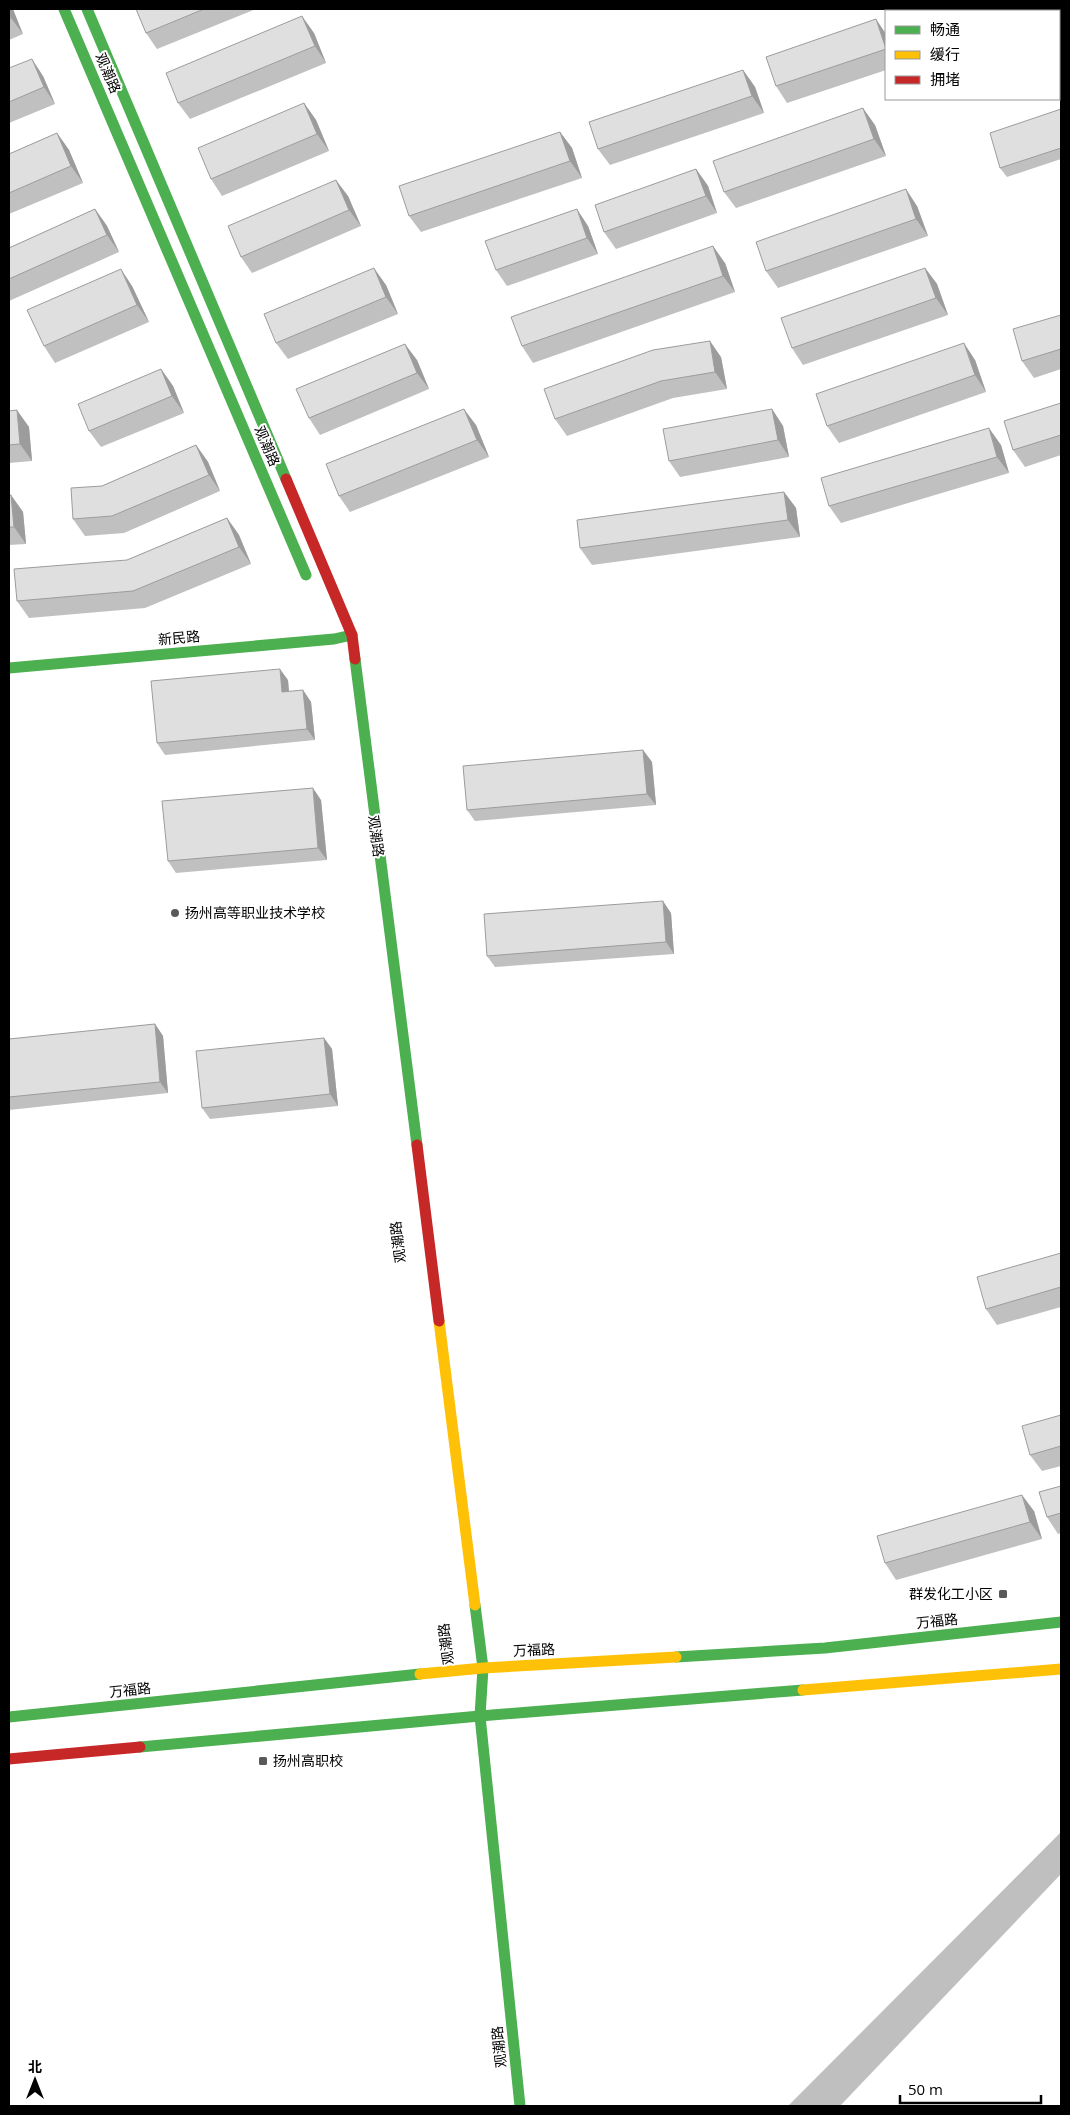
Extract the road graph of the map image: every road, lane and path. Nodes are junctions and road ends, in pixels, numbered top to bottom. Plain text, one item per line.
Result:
1 (64, 9) edge
2 (88, 9) edge
3 (310, 585) dead end
4 (352, 635) junction
5 (9, 668) edge
6 (1061, 1622) edge
7 (483, 1668) junction
8 (1061, 1669) edge
9 (467, 1675) junction
10 (480, 1716) junction
11 (9, 1718) edge
12 (9, 1758) edge
13 (520, 2106) edge

1 - 3 street, 观潮路
2 - 4 street, 观潮路
4 - 5 street, 新民路
4 - 7 street, 观潮路
6 - 7 street, 万福路
7 - 9 street, 万福路
7 - 10 street, 观潮路
8 - 10 street
9 - 10 street, 观潮路
9 - 11 street, 万福路
10 - 12 street
10 - 13 street, 观潮路

